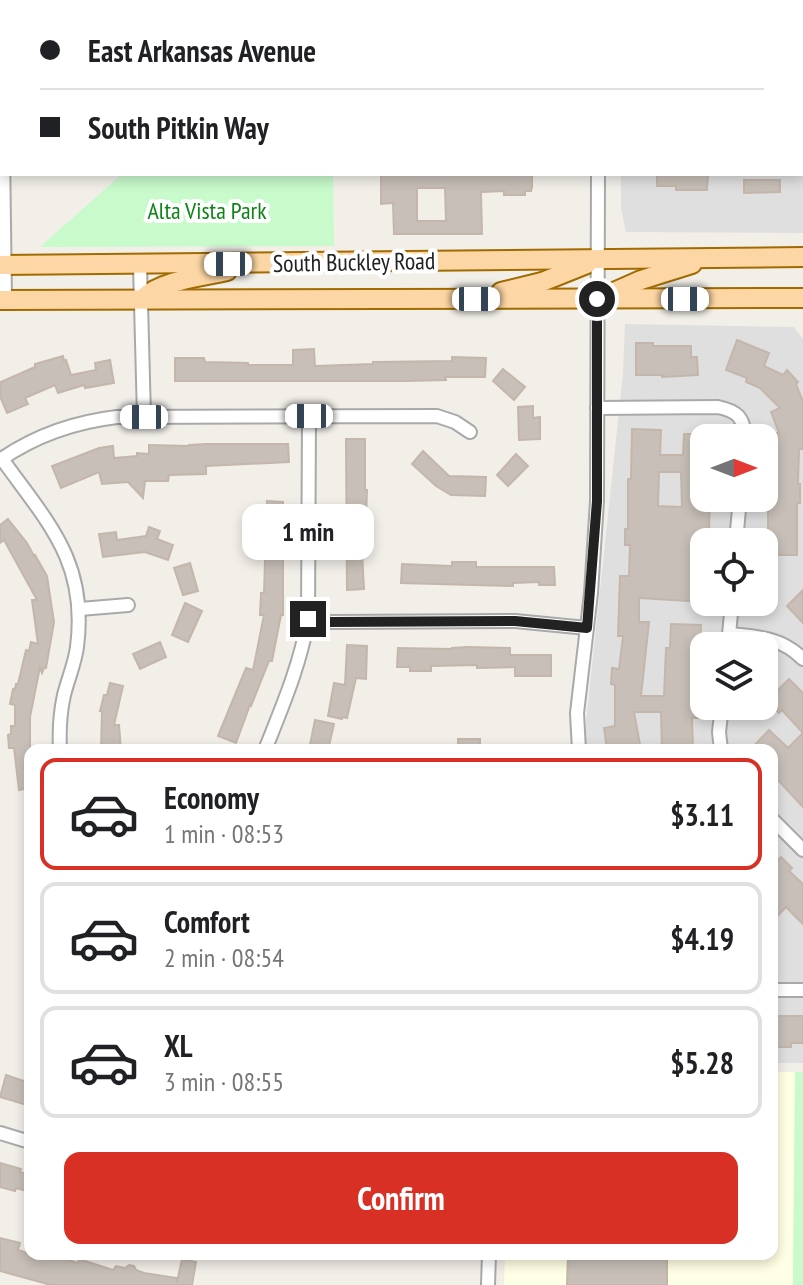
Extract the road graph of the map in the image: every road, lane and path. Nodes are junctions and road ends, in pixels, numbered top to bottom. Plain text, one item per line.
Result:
1 (2, 176) edge
2 (598, 176) edge
3 (803, 257) edge
4 (709, 258) junction
5 (598, 259) junction
6 (257, 264) junction
7 (140, 265) junction
8 (1, 266) edge
9 (803, 298) edge
10 (476, 299) junction
11 (597, 299) junction
12 (2, 300) edge
13 (141, 300) junction
14 (597, 408) junction
15 (309, 416) junction
16 (144, 417) junction
17 (743, 424) edge
18 (470, 432) dead end
19 (1, 460) edge
20 (128, 605) dead end
21 (80, 609) junction
22 (308, 619) junction
23 (587, 628) junction
24 (778, 642) edge
25 (803, 659) edge
26 (720, 720) edge
27 (60, 744) edge
28 (267, 744) edge
29 (579, 744) edge
30 (720, 744) edge
31 (778, 825) edge
32 (803, 850) edge
33 (778, 990) edge
34 (803, 990) edge
35 (0, 1133) edge
36 (24, 1140) edge
37 (489, 1260) edge
38 (488, 1285) edge

1 - 8 street
2 - 5 street
3 - 4 main road, South Buckley Road
4 - 5 main road, South Buckley Road
4 - 11 main road
5 - 6 main road, South Buckley Road
5 - 10 main road
5 - 11 street
6 - 7 main road, South Buckley Road
6 - 13 main road
7 - 8 main road, South Buckley Road
7 - 13 street
8 - 12 street
9 - 11 main road, South Buckley Road
10 - 11 main road, South Buckley Road
10 - 13 main road, South Buckley Road
11 - 14 street
12 - 13 main road, South Buckley Road
13 - 16 street
14 - 17 street
14 - 23 street
15 - 16 street
15 - 18 street
15 - 22 street
16 - 19 street
19 - 21 street
20 - 21 street
21 - 27 street
22 - 23 street
22 - 28 street
23 - 29 street
24 - 25 street
26 - 30 street
31 - 32 street
33 - 34 street
35 - 36 street
37 - 38 street

